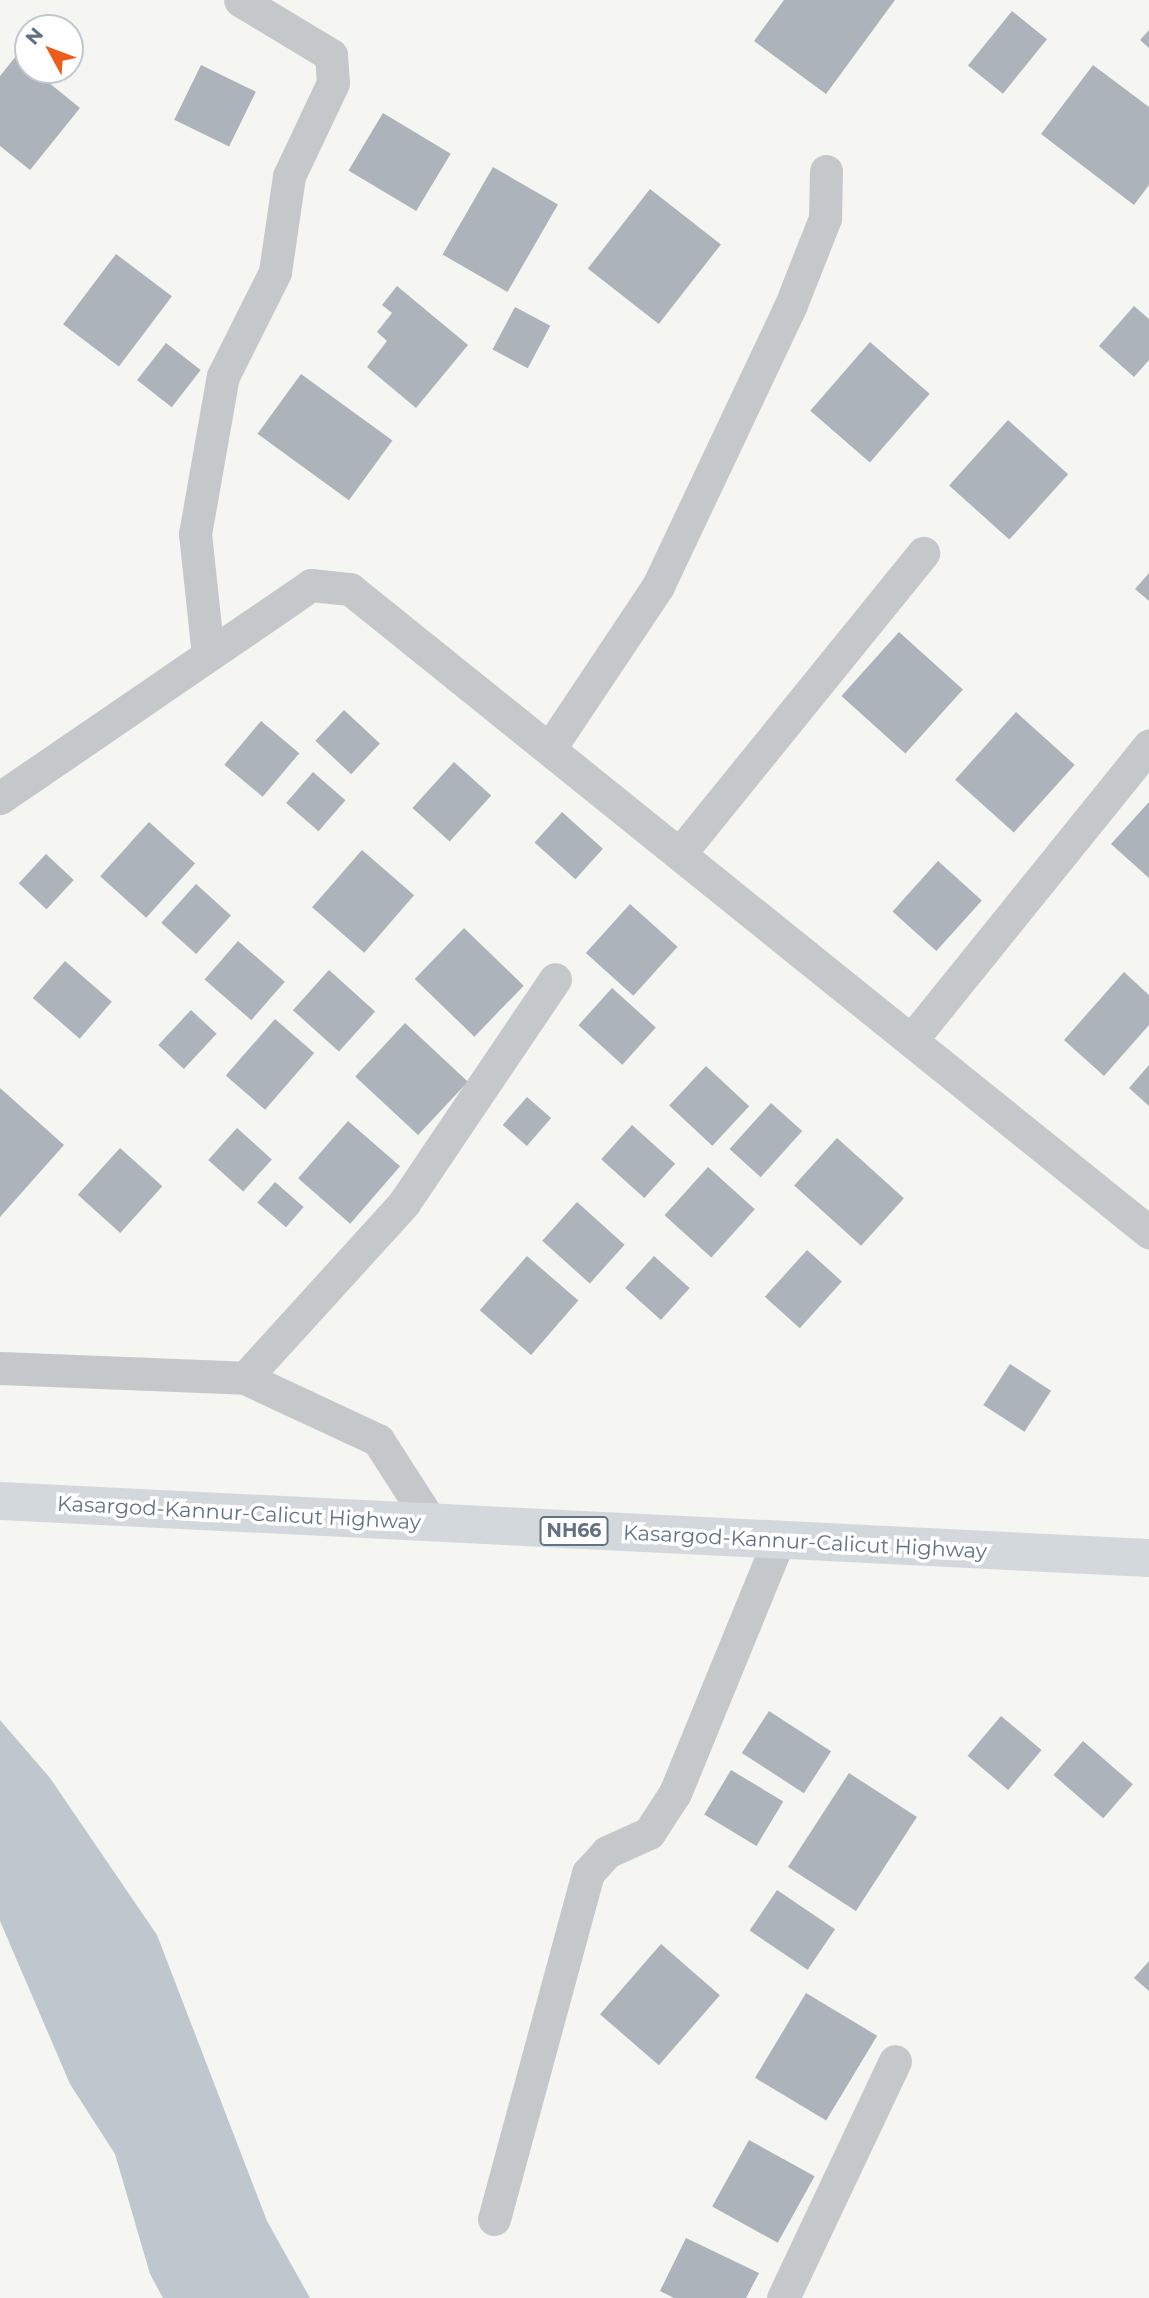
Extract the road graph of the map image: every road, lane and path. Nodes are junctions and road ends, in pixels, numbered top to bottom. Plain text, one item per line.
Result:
1 (240, 0) edge
2 (826, 171) dead end
3 (923, 553) dead end
4 (208, 655) junction
5 (1149, 745) edge
6 (550, 748) junction
7 (0, 798) edge
8 (681, 852) junction
9 (555, 979) dead end
10 (913, 1038) junction
11 (1149, 1232) edge
12 (0, 1368) edge
13 (245, 1378) junction
14 (0, 1501) edge
15 (432, 1524) junction
16 (778, 1542) junction
17 (1149, 1558) edge
18 (895, 2061) dead end
19 (494, 2220) dead end
20 (783, 2298) edge

1 - 4 street
2 - 6 street
3 - 8 street
4 - 6 street
4 - 7 street
5 - 10 street
6 - 8 street
8 - 10 street
9 - 13 street
10 - 11 street
12 - 13 street
13 - 15 street
14 - 15 highway, Kasargod-Kannur-Calicut Highway / NH66
15 - 16 highway, Kasargod-Kannur-Calicut Highway / NH66
16 - 17 highway, Kasargod-Kannur-Calicut Highway / NH66
16 - 19 street
18 - 20 street

